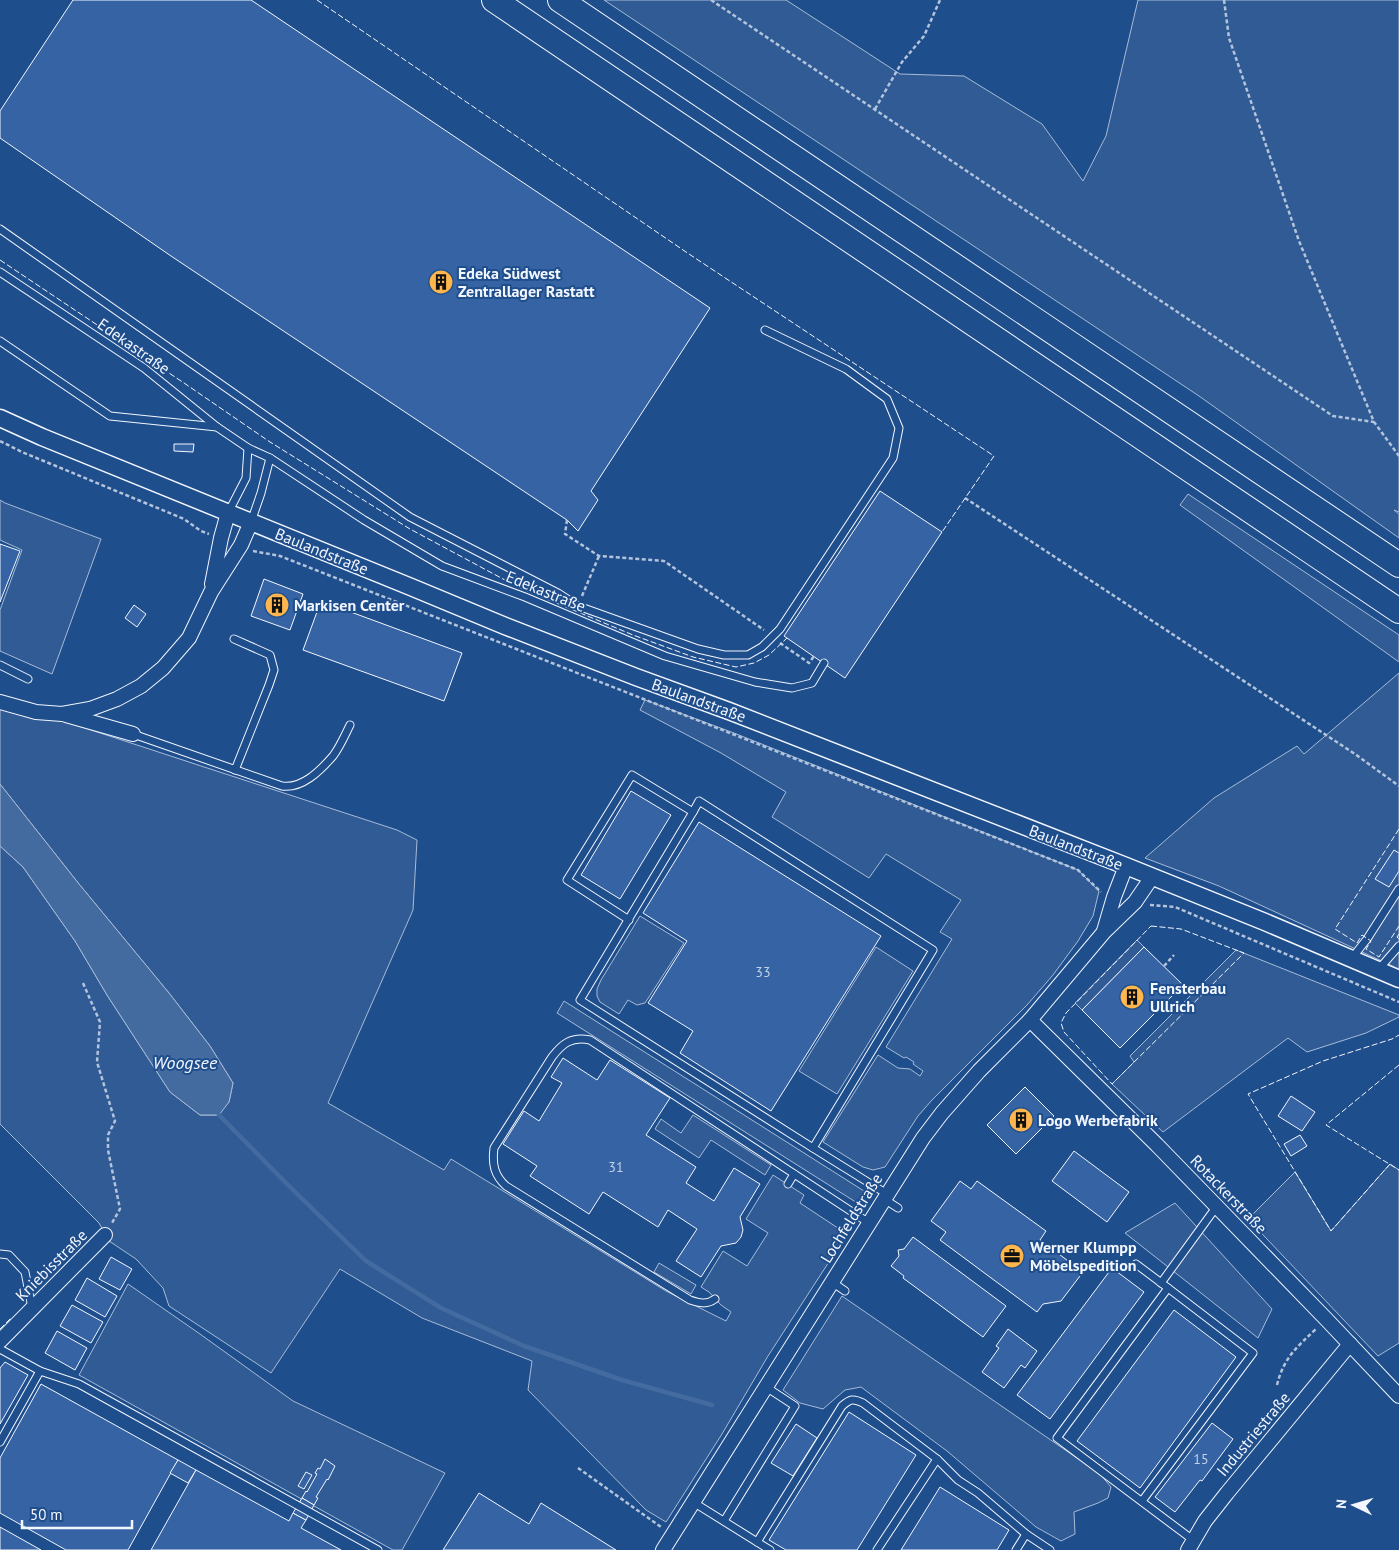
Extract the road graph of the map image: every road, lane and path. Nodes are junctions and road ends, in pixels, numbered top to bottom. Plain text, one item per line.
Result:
1 (494, 0) edge
2 (560, 0) edge
3 (711, 0) edge
4 (940, 0) edge
5 (1224, 0) edge
6 (875, 110) junction
7 (0, 229) edge
8 (0, 272) edge
9 (765, 330) dead end
10 (0, 341) edge
11 (0, 418) edge
12 (1374, 422) junction
13 (217, 427) junction
14 (0, 442) edge
15 (248, 448) junction
16 (1399, 456) edge
17 (270, 458) junction
18 (965, 498) dead end
19 (228, 513) junction
20 (567, 520) dead end
21 (251, 522) junction
22 (209, 534) dead end
23 (250, 551) dead end
24 (599, 556) junction
25 (1399, 564) edge
26 (211, 592) junction
27 (578, 606) junction
28 (1399, 611) edge
29 (773, 637) junction
30 (234, 639) dead end
31 (814, 656) dead end
32 (824, 663) dead end
33 (0, 666) edge
34 (28, 679) dead end
35 (0, 702) edge
36 (62, 714) junction
37 (350, 725) dead end
38 (133, 734) joint
39 (235, 770) junction
40 (1399, 786) edge
41 (693, 812) junction
42 (1126, 866) junction
43 (1152, 876) junction
44 (1399, 889) edge
45 (1114, 897) junction
46 (1135, 902) junction
47 (629, 920) junction
48 (1104, 932) junction
49 (1399, 946) edge
50 (1174, 955) dead end
51 (1352, 958) junction
52 (1164, 966) dead end
53 (1378, 970) junction
54 (1399, 979) edge
55 (83, 983) dead end
56 (1399, 1002) edge
57 (1030, 1020) junction
58 (813, 1148) junction
59 (794, 1174) junction
60 (788, 1184) dead end
61 (885, 1196) junction
62 (1216, 1206) junction
63 (898, 1208) dead end
64 (868, 1223) junction
65 (105, 1235) joint
66 (0, 1254) edge
67 (1136, 1264) dead end
68 (832, 1282) junction
69 (1161, 1283) junction
70 (1168, 1288) junction
71 (845, 1291) dead end
72 (715, 1299) dead end
73 (32, 1308) junction
74 (1327, 1320) junction
75 (0, 1341) edge
76 (1350, 1344) junction
77 (0, 1349) edge
78 (40, 1371) junction
79 (1277, 1385) dead end
80 (766, 1387) junction
81 (1399, 1396) edge
82 (0, 1442) edge
83 (937, 1459) junction
84 (578, 1468) dead end
85 (1142, 1501) junction
86 (693, 1502) junction
87 (724, 1521) junction
88 (1026, 1534) junction
89 (673, 1535) junction
90 (757, 1542) junction
91 (1191, 1545) edge
92 (378, 1550) edge
93 (663, 1550) edge
94 (770, 1550) edge
95 (877, 1550) edge
96 (1016, 1550) edge
97 (1050, 1550) edge

1 - 28 highway
2 - 25 highway
3 - 6 path
4 - 6 path
5 - 12 path
6 - 12 path
7 - 27 lane
8 - 13 lane, Edekastraße
9 - 29 lane
10 - 13 lane
11 - 19 street, Baulandstraße
12 - 16 path
13 - 15 lane, Edekastraße
14 - 22 path
15 - 17 lane, Edekastraße
15 - 19 lane
17 - 21 lane
17 - 32 lane, Edekastraße
18 - 40 path
19 - 21 street, Baulandstraße
19 - 26 street
20 - 24 path
21 - 26 street
21 - 42 street, Baulandstraße
23 - 45 path
24 - 27 path
24 - 29 path
26 - 36 street
27 - 29 lane
29 - 31 path
30 - 39 lane
33 - 34 lane
35 - 36 street
36 - 38 street
37 - 39 lane
38 - 39 lane
41 - 47 lane
41 - 47 lane
41 - 58 lane
42 - 43 street, Baulandstraße
42 - 45 street, Lochfeldstraße
43 - 46 street, Lochfeldstraße
43 - 51 street, Baulandstraße
44 - 51 lane
45 - 48 street, Lochfeldstraße
46 - 48 street, Lochfeldstraße
46 - 56 path
47 - 58 lane
48 - 57 street, Lochfeldstraße
49 - 53 lane
50 - 52 path
51 - 53 street, Baulandstraße
53 - 54 street, Baulandstraße
55 - 65 path
57 - 61 street, Lochfeldstraße
57 - 62 street, Rotackerstraße
58 - 61 lane
59 - 60 lane
59 - 64 lane
59 - 72 lane
61 - 63 lane
61 - 64 street, Lochfeldstraße
62 - 69 lane
62 - 74 street, Rotackerstraße
64 - 68 street, Lochfeldstraße
65 - 73 street, Kniebisstraße
66 - 73 lane
67 - 69 lane
68 - 71 lane
68 - 80 street, Lochfeldstraße
69 - 70 lane
70 - 85 lane
70 - 85 lane
73 - 75 street, Kniebisstraße
74 - 76 street, Rotackerstraße
74 - 79 path
76 - 81 street, Rotackerstraße
76 - 91 street, Industriestraße
77 - 78 lane
78 - 82 lane
78 - 92 lane
80 - 86 street, Lochfeldstraße
80 - 87 lane
83 - 88 lane
83 - 90 lane
83 - 95 lane
84 - 89 path
85 - 91 lane
86 - 87 lane
86 - 89 street, Lochfeldstraße
87 - 90 lane
88 - 96 lane
88 - 97 lane
89 - 93 street, Lochfeldstraße
90 - 94 lane

